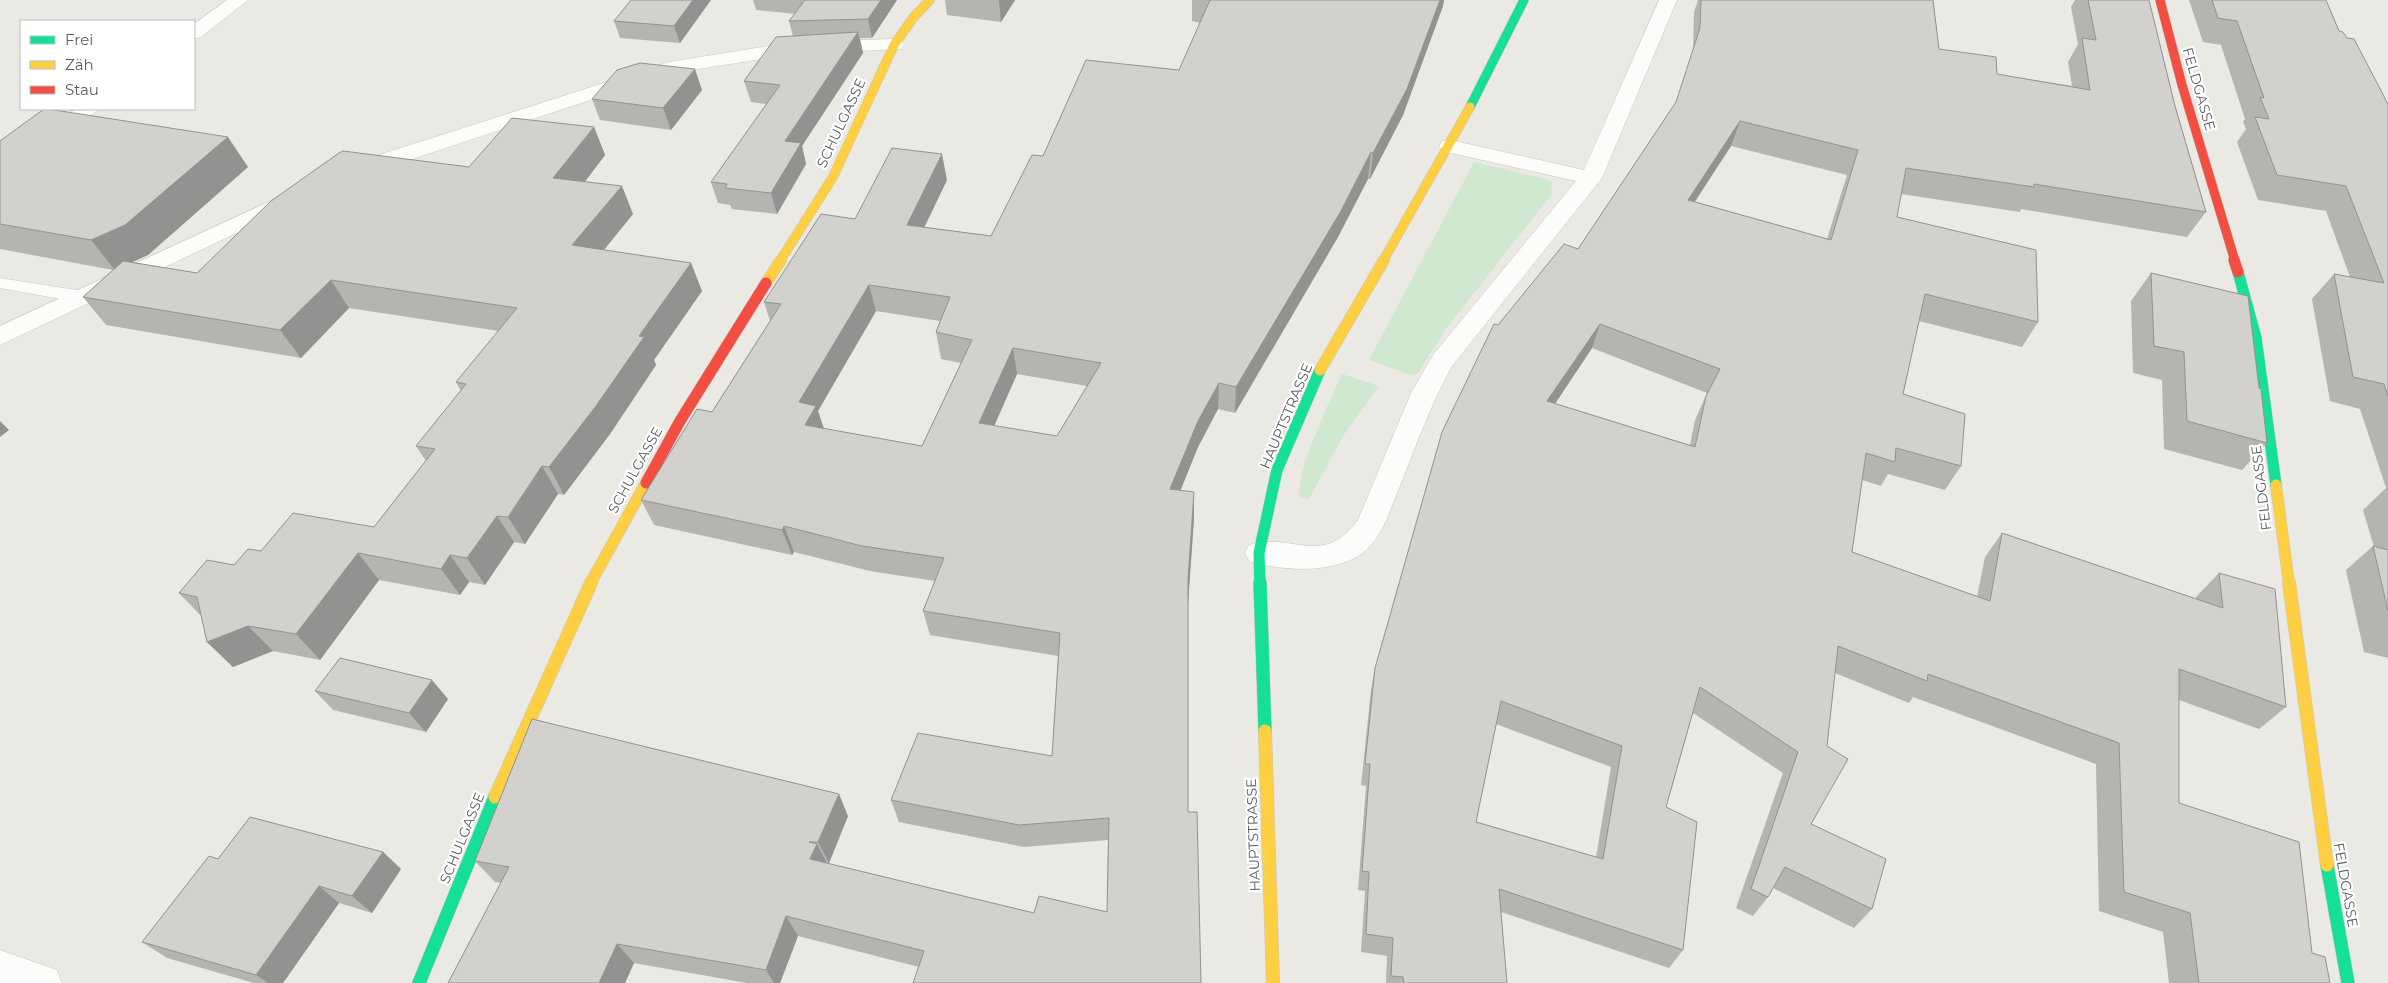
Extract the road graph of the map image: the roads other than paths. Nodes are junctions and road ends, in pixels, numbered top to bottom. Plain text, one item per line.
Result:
1 (239, 0) edge
2 (930, 0) edge
3 (1524, 0) edge
4 (2160, 0) edge
5 (1662, 1) edge
6 (195, 32) edge
7 (894, 45) junction
8 (87, 110) edge
9 (1450, 146) junction
10 (9, 158) edge
11 (0, 173) edge
12 (336, 178) edge
13 (1591, 178) junction
14 (312, 188) edge
15 (0, 283) edge
16 (82, 297) junction
17 (0, 336) edge
18 (1260, 553) junction
19 (0, 968) edge
20 (44, 983) edge
21 (419, 983) edge
22 (1273, 983) edge
23 (2348, 983) edge

1 - 6 street
2 - 7 street, SCHULGASSE
3 - 9 street, HAUPTSTRASSE
4 - 23 street, FELDGASSE
5 - 13 street
7 - 12 street
7 - 21 street, SCHULGASSE
8 - 10 street
9 - 13 street
9 - 18 street, HAUPTSTRASSE
10 - 11 street
13 - 18 street
14 - 16 street
15 - 16 lane
16 - 17 street
18 - 22 street, HAUPTSTRASSE
19 - 20 street

